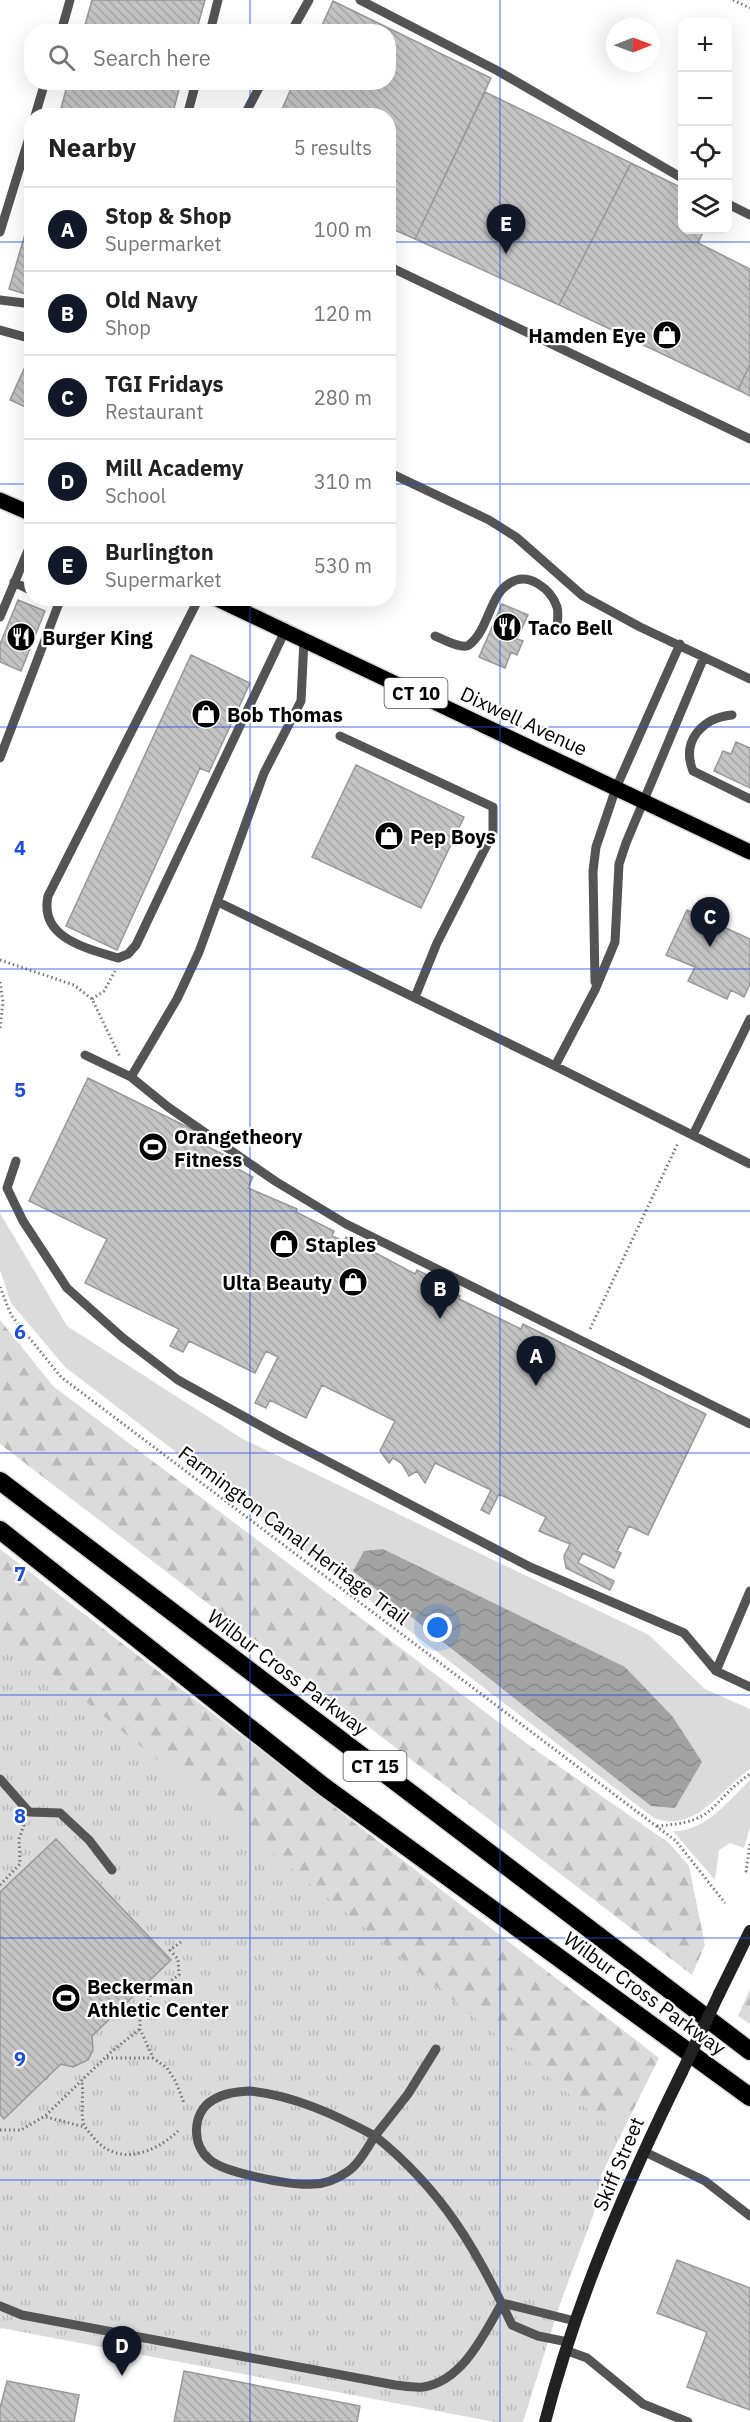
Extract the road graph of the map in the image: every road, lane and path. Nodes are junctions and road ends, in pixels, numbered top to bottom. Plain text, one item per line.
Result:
1 (70, 0) edge
2 (218, 0) edge
3 (309, 0) edge
4 (360, 0) edge
5 (733, 0) edge
6 (750, 8) edge
7 (63, 24) edge
8 (212, 24) edge
9 (296, 24) edge
10 (43, 90) edge
11 (194, 90) edge
12 (258, 90) edge
13 (37, 108) edge
14 (189, 108) edge
15 (248, 108) edge
16 (24, 154) edge
17 (678, 176) edge
18 (732, 206) edge
19 (750, 215) edge
20 (0, 232) edge
21 (396, 270) edge
22 (0, 300) edge
23 (24, 303) edge
24 (0, 330) edge
25 (24, 337) edge
26 (750, 439) edge
27 (396, 476) edge
28 (0, 500) edge
29 (24, 510) edge
30 (24, 559) edge
31 (14, 582) junction
32 (24, 587) edge
33 (58, 606) edge
34 (195, 606) edge
35 (248, 606) edge
36 (0, 616) edge
37 (557, 630) dead end
38 (285, 631) junction
39 (435, 636) dead end
40 (304, 640) junction
41 (680, 644) junction
42 (704, 657) junction
43 (750, 679) edge
44 (732, 715) dead end
45 (340, 736) dead end
46 (0, 758) edge
47 (616, 788) junction
48 (750, 799) edge
49 (643, 801) junction
50 (750, 852) edge
51 (218, 902) junction
52 (118, 958) junction
53 (0, 960) edge
54 (0, 982) edge
55 (595, 990) junction
56 (415, 998) junction
57 (92, 999) junction
58 (750, 1019) edge
59 (0, 1029) edge
60 (85, 1055) dead end
61 (555, 1066) junction
62 (131, 1077) junction
63 (693, 1135) junction
64 (678, 1143) dead end
65 (16, 1161) dead end
66 (750, 1164) edge
67 (0, 1287) edge
68 (590, 1329) dead end
69 (750, 1424) edge
70 (0, 1481) edge
71 (0, 1530) edge
72 (750, 1591) edge
73 (716, 1671) junction
74 (750, 1687) edge
75 (750, 1774) edge
76 (0, 1779) edge
77 (29, 1812) junction
78 (655, 1826) junction
79 (750, 1844) edge
80 (112, 1870) dead end
81 (750, 1873) edge
82 (0, 1885) edge
83 (725, 1903) dead end
84 (750, 1931) edge
85 (180, 1942) dead end
86 (140, 2029) junction
87 (436, 2049) dead end
88 (750, 2051) edge
89 (106, 2058) junction
90 (153, 2058) junction
91 (82, 2083) junction
92 (750, 2097) edge
93 (184, 2103) dead end
94 (45, 2116) junction
95 (85, 2127) junction
96 (0, 2130) edge
97 (178, 2131) dead end
98 (375, 2136) junction
99 (643, 2151) junction
100 (750, 2216) edge
101 (502, 2303) junction
102 (0, 2306) edge
103 (575, 2321) junction
104 (566, 2346) junction
105 (545, 2422) edge
106 (688, 2422) edge

1 - 7 lane
2 - 8 lane
3 - 9 lane
4 - 17 lane
5 - 6 path
10 - 13 lane
11 - 14 lane
12 - 15 lane
16 - 20 lane
18 - 19 lane
21 - 26 lane
22 - 23 lane
24 - 25 lane
27 - 41 lane
28 - 29 main road
30 - 31 lane
31 - 32 lane
31 - 36 lane
33 - 46 lane
34 - 52 lane
35 - 38 main road, Dixwell Avenue / CT 10
37 - 39 lane
38 - 40 main road, Dixwell Avenue / CT 10
38 - 52 lane
40 - 47 main road, Dixwell Avenue / CT 10
40 - 51 lane
41 - 42 lane
41 - 47 lane
42 - 43 lane
42 - 49 lane
44 - 48 lane
45 - 56 lane
47 - 49 main road, Dixwell Avenue / CT 10
47 - 55 lane
49 - 50 main road, Dixwell Avenue / CT 10
49 - 55 lane
51 - 56 lane
51 - 62 lane
52 - 57 path
53 - 57 path
54 - 59 path
55 - 61 lane
56 - 61 lane
57 - 62 path
58 - 63 lane
60 - 62 lane
61 - 63 lane
62 - 69 lane
63 - 66 lane
64 - 68 path
65 - 73 lane
67 - 78 path, Farmington Canal Heritage Trail
70 - 88 highway, Wilbur Cross Parkway / CT 15
71 - 92 highway, Wilbur Cross Parkway / CT 15
72 - 73 lane
73 - 74 lane
75 - 78 path
76 - 77 lane
77 - 80 lane
77 - 82 path
78 - 83 path, Farmington Canal Heritage Trail
79 - 81 path
84 - 99 main road, Skiff Street, bridge
85 - 86 path
86 - 89 path
86 - 90 path
87 - 98 lane
89 - 90 path
89 - 91 path
90 - 93 path
91 - 94 path
91 - 95 path
94 - 95 path
94 - 96 path
95 - 97 path
98 - 98 lane
98 - 101 lane
99 - 100 lane
99 - 103 main road, Skiff Street
101 - 102 lane
101 - 103 lane
101 - 104 lane
103 - 104 main road, Skiff Street
104 - 105 main road, Skiff Street
104 - 106 lane

